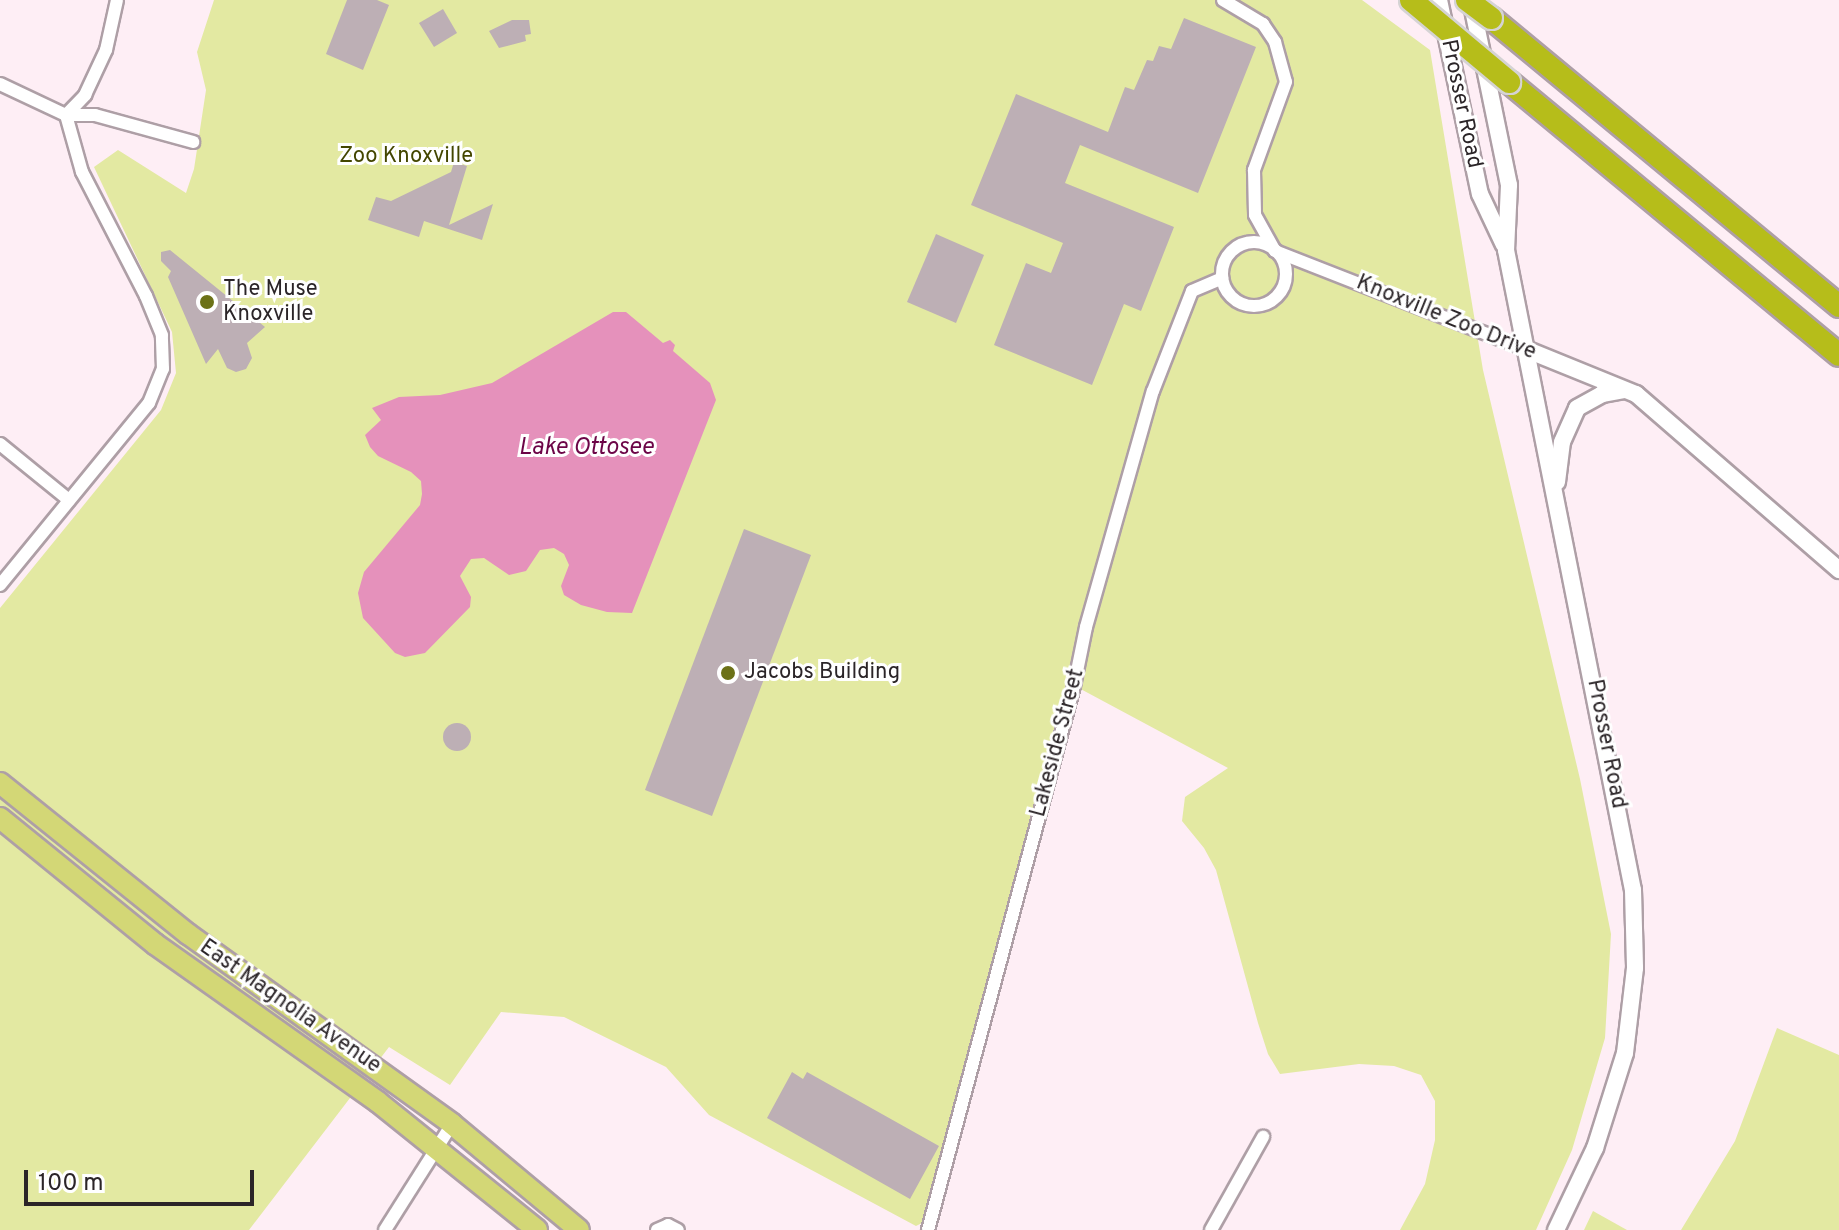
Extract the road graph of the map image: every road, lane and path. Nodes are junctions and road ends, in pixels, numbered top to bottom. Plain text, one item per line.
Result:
1 (117, 0) edge
2 (1223, 0) edge
3 (1411, 0) edge
4 (1439, 0) edge
5 (1469, 0) edge
6 (0, 84) edge
7 (66, 115) junction
8 (193, 142) dead end
9 (1506, 250) junction
10 (1275, 251) junction
11 (1222, 278) junction
12 (1839, 306) edge
13 (1525, 349) junction
14 (1839, 355) edge
15 (1625, 390) junction
16 (0, 444) edge
17 (1555, 495) junction
18 (69, 500) junction
19 (1839, 570) edge
20 (0, 585) edge
21 (0, 783) edge
22 (0, 818) edge
23 (452, 1124) junction
24 (1263, 1137) dead end
25 (435, 1146) junction
26 (385, 1230) edge
27 (537, 1230) edge
28 (579, 1230) edge
29 (657, 1230) edge
30 (678, 1230) edge
31 (928, 1230) edge
32 (1211, 1230) edge
33 (1556, 1230) edge

1 - 7 street
2 - 10 street
3 - 14 highway, bridge
4 - 9 street, Prosser Road
5 - 9 street, Prosser Road
5 - 12 highway, bridge
6 - 7 street
7 - 8 street
7 - 18 street
9 - 13 street, Prosser Road
10 - 11 street
10 - 11 street
10 - 13 street, Knoxville Zoo Drive
11 - 31 street, Lakeside Street
13 - 15 street, Knoxville Zoo Drive
13 - 17 street, Prosser Road
15 - 17 street
15 - 19 street, Knoxville Zoo Drive
16 - 18 street
17 - 33 street, Prosser Road
18 - 20 street
21 - 23 main road, East Magnolia Avenue
22 - 25 main road, East Magnolia Avenue
23 - 25 street
23 - 28 main road, East Magnolia Avenue
24 - 32 street
25 - 26 street
25 - 27 main road, East Magnolia Avenue
29 - 30 street

